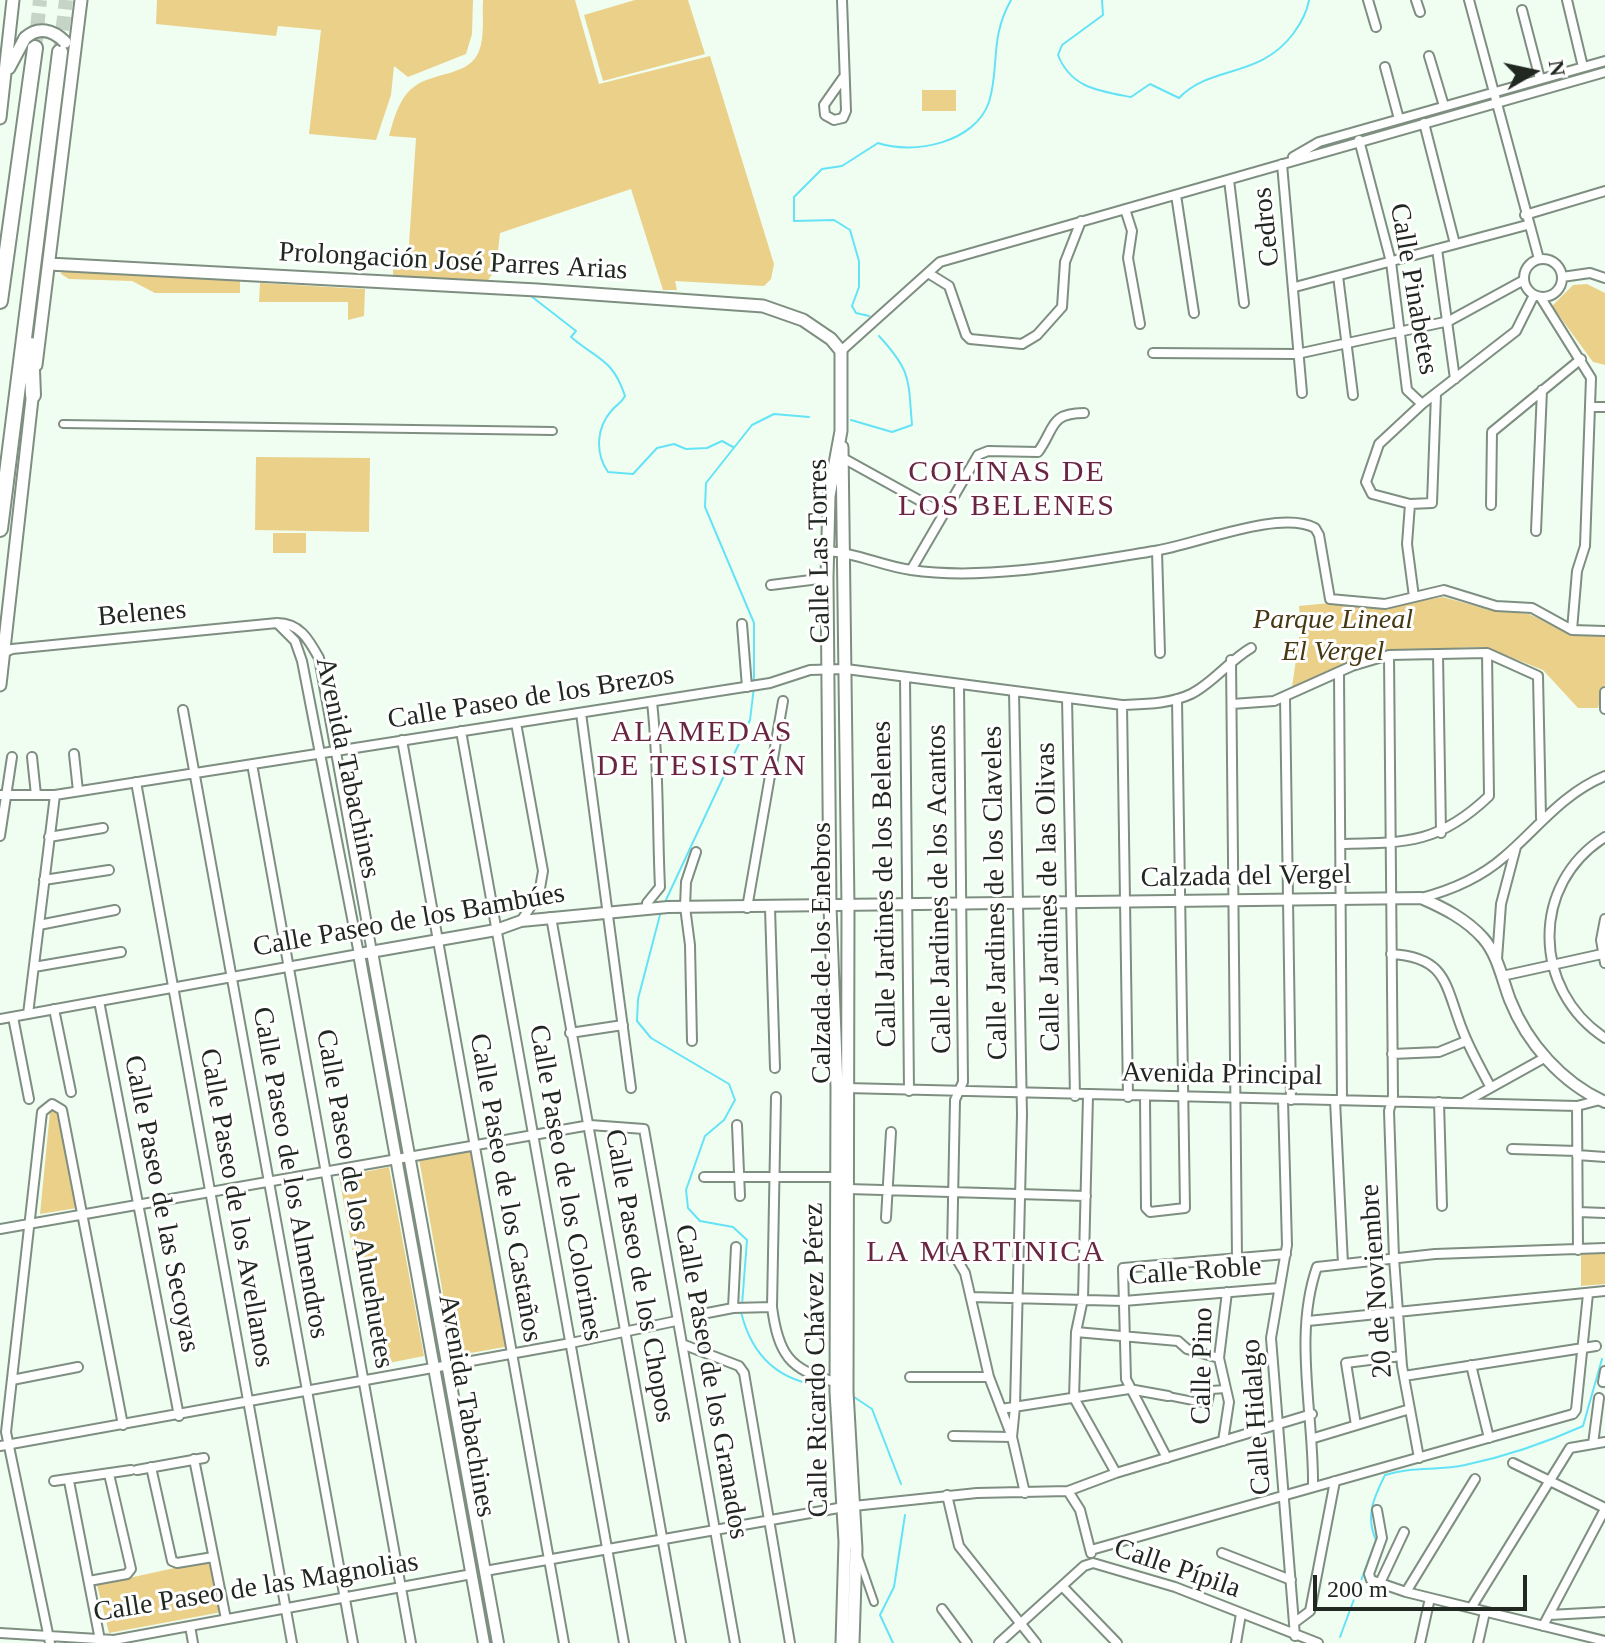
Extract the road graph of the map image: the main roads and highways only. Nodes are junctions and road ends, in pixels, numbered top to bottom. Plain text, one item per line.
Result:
1 (13, 0) edge
2 (81, 0) edge
3 (30, 43) junction
4 (62, 47) junction
5 (72, 67) junction
6 (3, 83) junction
7 (0, 118) edge
8 (47, 145) junction
9 (49, 264) junction
10 (0, 301) edge
11 (841, 351) joint
12 (33, 395) junction
13 (840, 457) junction
14 (0, 529) edge
15 (12, 590) junction
16 (0, 613) edge
17 (4, 649) edge
18 (827, 668) joint
19 (846, 669) joint
20 (0, 685) edge
21 (842, 1088) junction
22 (837, 1177) joint
23 (848, 1189) joint
24 (840, 1389) junction
25 (850, 1546) junction
26 (842, 1643) edge
27 (853, 1643) edge

1 - 6 main road
2 - 5 main road
3 - 4 main road, bridge
3 - 6 main road
3 - 10 highway
4 - 5 main road
4 - 8 highway
5 - 9 main road
6 - 7 main road
8 - 12 highway
8 - 14 highway
9 - 11 main road, Prolongación José Parres Arias
9 - 12 main road
11 - 13 main road, Calle Las Torres
12 - 15 main road
13 - 18 main road, Calle Las Torres
13 - 19 main road, Calle Las Torres
15 - 16 main road
15 - 17 main road
17 - 20 main road
18 - 21 main road, Calzada de los Enebros
19 - 21 main road, Calzada de los Enebros
21 - 22 main road, Calzada de los Enebros
21 - 23 main road, Calzada de los Enebros
22 - 24 main road, Calle Ricardo Chávez Pérez
23 - 24 main road, Calle Ricardo Chávez Pérez
24 - 25 main road, Calle Ricardo Chávez Pérez
25 - 26 main road
25 - 27 main road

